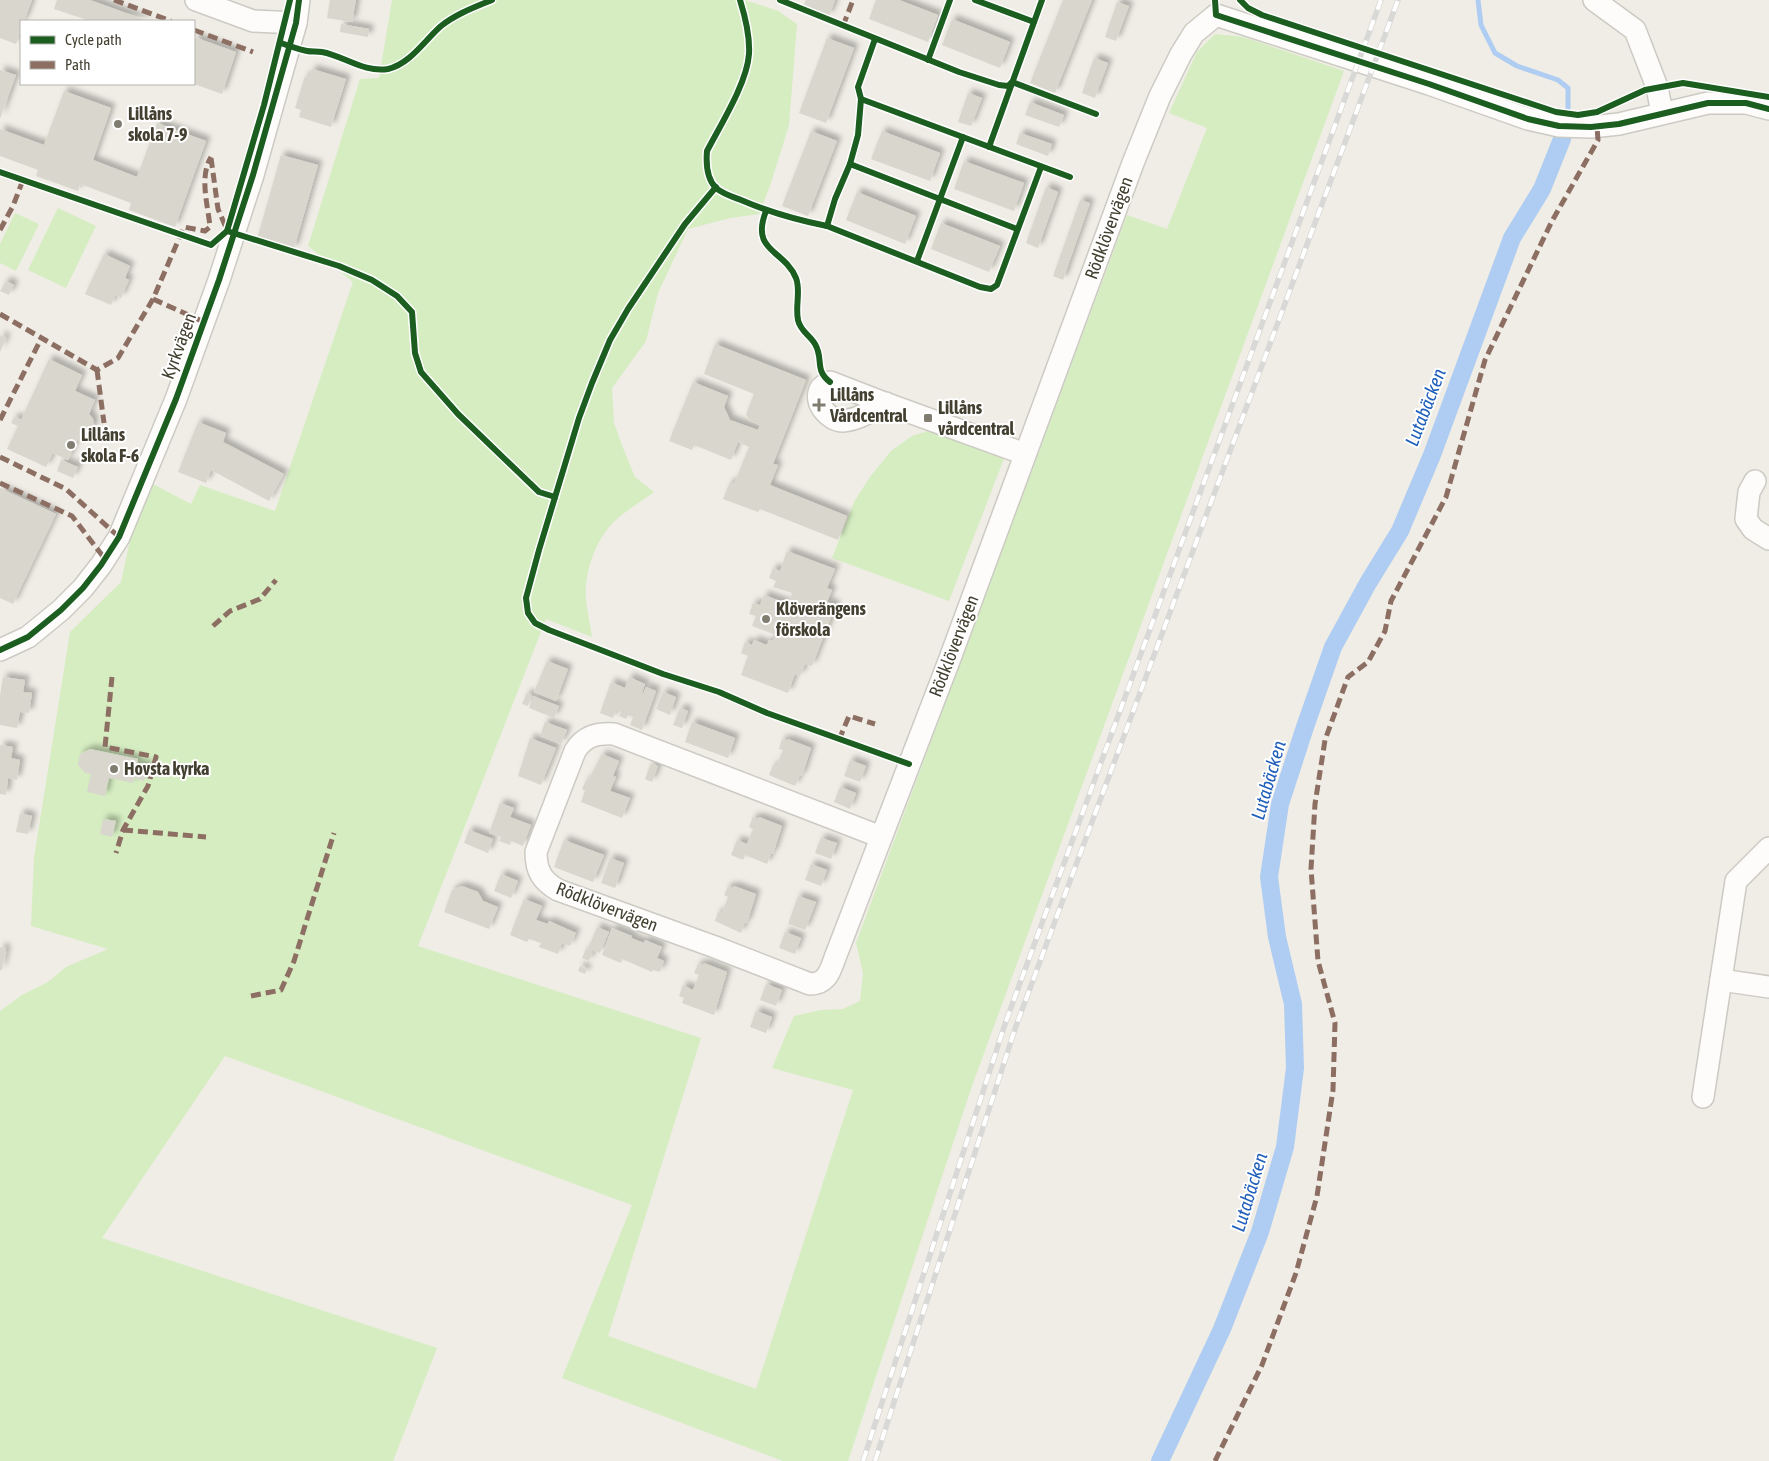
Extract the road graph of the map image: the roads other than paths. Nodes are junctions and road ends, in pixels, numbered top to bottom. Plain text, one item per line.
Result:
1 (196, 0) edge
2 (299, 0) edge
3 (1594, 0) edge
4 (1215, 8) edge
5 (296, 23) junction
6 (1769, 109) edge
7 (1662, 113) junction
8 (886, 403) dead end
9 (1025, 454) junction
10 (1755, 481) dead end
11 (1769, 539) edge
12 (0, 650) edge
13 (881, 836) junction
14 (1769, 848) edge
15 (1721, 980) junction
16 (1769, 986) edge
17 (1703, 1096) dead end

1 - 5 street
2 - 5 street, Kyrkvägen
3 - 7 street
4 - 7 street
4 - 9 street, Rödklövervägen
5 - 12 street, Kyrkvägen
6 - 7 street
8 - 9 street
9 - 13 street, Rödklövervägen
10 - 11 street
13 - 13 street, Rödklövervägen
14 - 15 street
15 - 16 street
15 - 17 street

